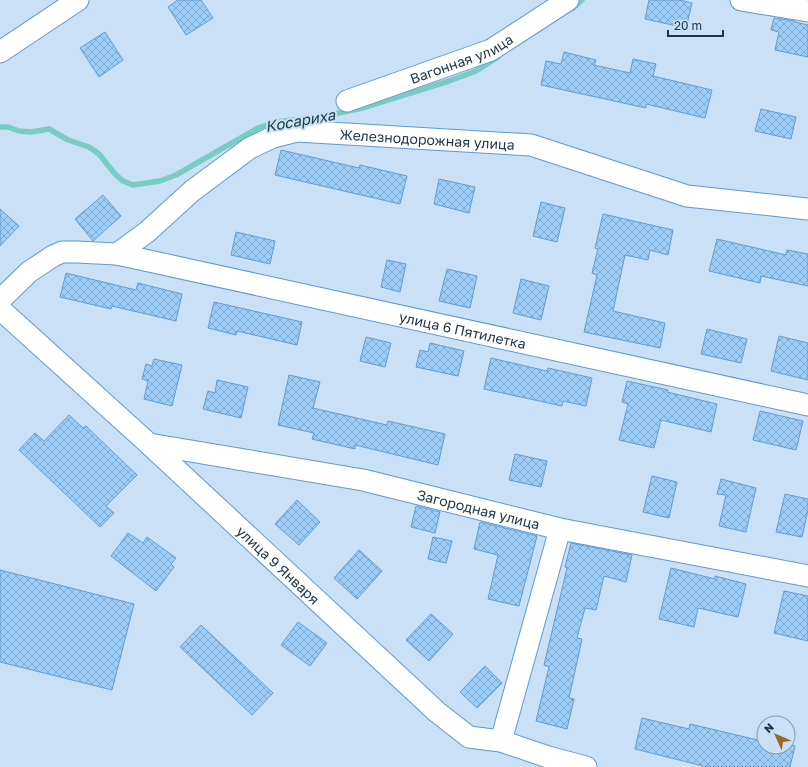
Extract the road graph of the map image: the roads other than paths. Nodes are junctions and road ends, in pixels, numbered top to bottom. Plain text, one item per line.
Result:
1 (78, 0) edge
2 (568, 0) edge
3 (741, 0) edge
4 (808, 11) edge
5 (0, 52) edge
6 (347, 101) dead end
7 (808, 209) edge
8 (117, 254) junction
9 (0, 300) edge
10 (0, 309) edge
11 (808, 405) edge
12 (149, 444) junction
13 (560, 529) junction
14 (808, 576) edge
15 (501, 741) junction
16 (586, 767) edge

1 - 5 street
2 - 6 street, Вагонная улица
3 - 4 street
7 - 8 street, Железнодорожная улица
8 - 9 street
8 - 11 street, улица 6 Пятилетка
10 - 12 street, улица 9 Января
12 - 13 street, Загородная улица
12 - 15 street, улица 9 Января
13 - 14 street, Загородная улица
13 - 15 street
15 - 16 street, улица 9 Января

